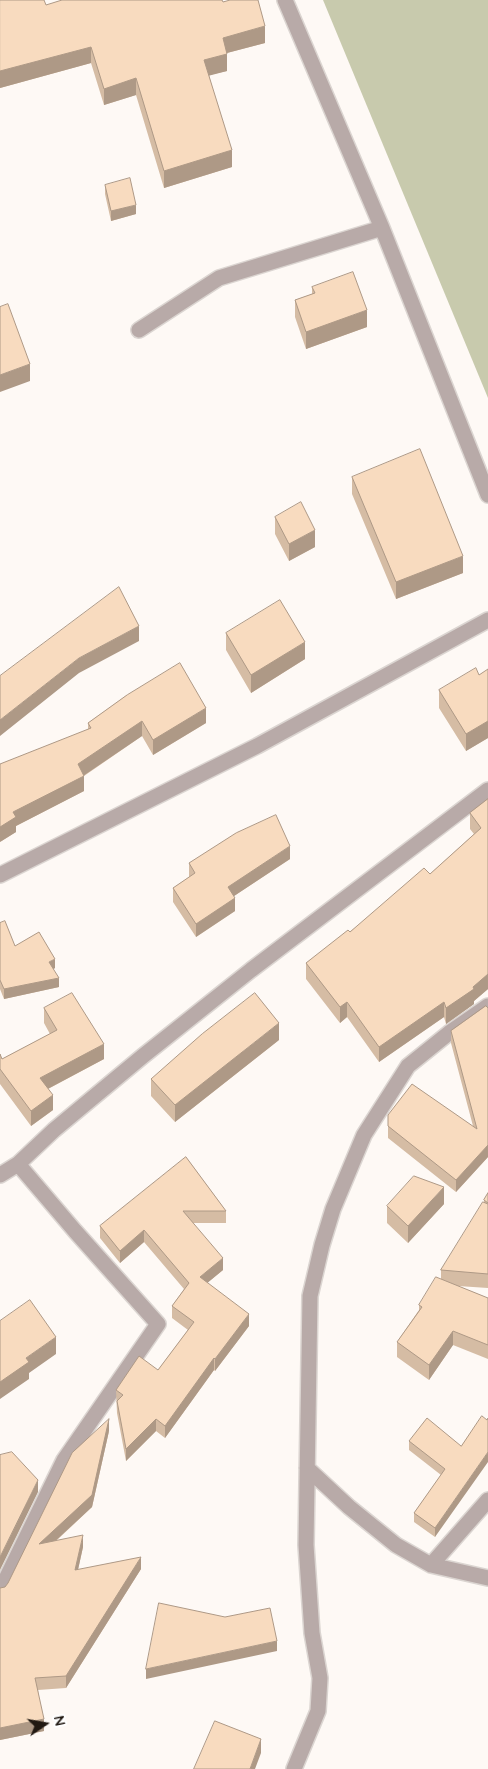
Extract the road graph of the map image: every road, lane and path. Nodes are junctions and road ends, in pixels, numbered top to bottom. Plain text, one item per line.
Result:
1 (285, 0) edge
2 (382, 228) junction
3 (139, 330) dead end
4 (488, 495) edge
5 (488, 620) edge
6 (488, 790) edge
7 (0, 875) edge
8 (488, 1006) edge
9 (18, 1164) junction
10 (0, 1176) edge
11 (307, 1468) junction
12 (488, 1500) edge
13 (431, 1565) junction
14 (488, 1578) edge
15 (0, 1591) edge
16 (294, 1769) edge

1 - 2 street
2 - 3 street
2 - 4 street
5 - 7 street
6 - 9 street
8 - 11 street
9 - 10 street
9 - 15 street
11 - 13 street
11 - 16 street
12 - 13 street
13 - 14 street

